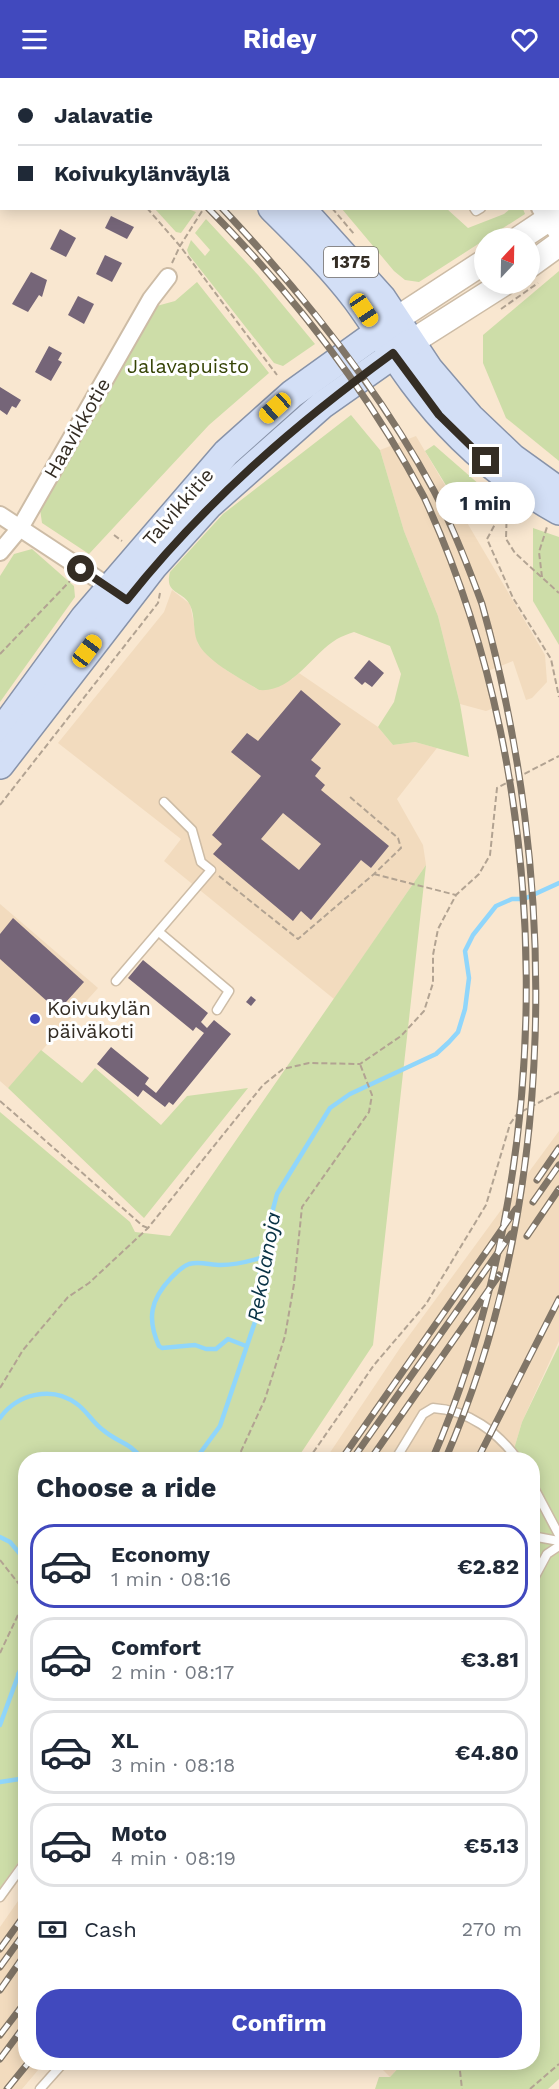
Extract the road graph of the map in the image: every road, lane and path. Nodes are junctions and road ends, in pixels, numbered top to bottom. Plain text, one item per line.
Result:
1 (149, 210) edge
2 (203, 210) edge
3 (274, 210) edge
4 (303, 210) edge
5 (551, 219) edge
6 (536, 228) edge
7 (559, 244) edge
8 (180, 246) junction
9 (540, 267) edge
10 (474, 270) edge
11 (168, 277) joint
12 (482, 294) edge
13 (519, 294) edge
14 (498, 310) dead end
15 (394, 337) junction
16 (277, 375) dead end
17 (559, 491) edge
18 (0, 515) edge
19 (554, 517) edge
20 (20, 528) junction
21 (0, 552) edge
22 (73, 577) dead end
23 (542, 577) junction
24 (162, 585) dead end
25 (118, 593) junction
26 (559, 593) edge
27 (0, 654) edge
28 (559, 697) edge
29 (0, 733) edge
30 (559, 756) edge
31 (0, 765) edge
32 (350, 797) dead end
33 (164, 802) dead end
34 (0, 805) edge
35 (211, 870) junction
36 (374, 874) junction
37 (456, 895) junction
38 (159, 932) junction
39 (116, 981) dead end
40 (217, 1010) dead end
41 (360, 1064) junction
42 (559, 1092) edge
43 (0, 1101) edge
44 (148, 1228) junction
45 (1, 1382) edge
46 (0, 1388) edge
47 (241, 1452) edge
48 (314, 1452) edge
49 (400, 1452) edge
50 (511, 1452) edge
51 (540, 1499) edge
52 (559, 1534) edge
53 (540, 1538) edge
54 (559, 1544) edge
55 (0, 1560) edge
56 (540, 1567) edge
57 (18, 1583) edge
58 (18, 1615) edge
59 (0, 1653) edge
60 (18, 1872) edge
61 (0, 1897) edge
62 (559, 2064) edge
63 (57, 2070) edge
64 (460, 2070) edge
65 (40, 2089) edge
66 (462, 2089) edge
67 (531, 2089) edge

1 - 8 path
2 - 8 path
3 - 15 main road
4 - 15 main road, 1375
5 - 6 main road
7 - 9 main road
8 - 11 path
8 - 16 path
10 - 15 main road
11 - 20 street, Haavikkotie
12 - 15 main road
13 - 14 path
15 - 17 main road, 1375
15 - 19 main road
15 - 25 main road, Talvikkitie
18 - 20 street
19 - 23 path
20 - 21 street, Haavikkotie
20 - 25 street
22 - 27 path
23 - 26 path
23 - 28 path
24 - 34 path
25 - 29 main road, Talvikkitie
25 - 31 main road, Talvikkitie
30 - 37 path
32 - 36 path
33 - 35 lane
35 - 36 path
35 - 38 lane
36 - 37 path
37 - 41 path
38 - 39 lane
38 - 40 lane
41 - 44 path
41 - 47 path
42 - 48 path
43 - 44 path
44 - 45 path
45 - 46 path
49 - 50 lane
51 - 52 lane
53 - 54 lane
54 - 56 lane
55 - 57 path
58 - 59 path
60 - 61 lane
62 - 67 path
63 - 65 lane
64 - 66 path

